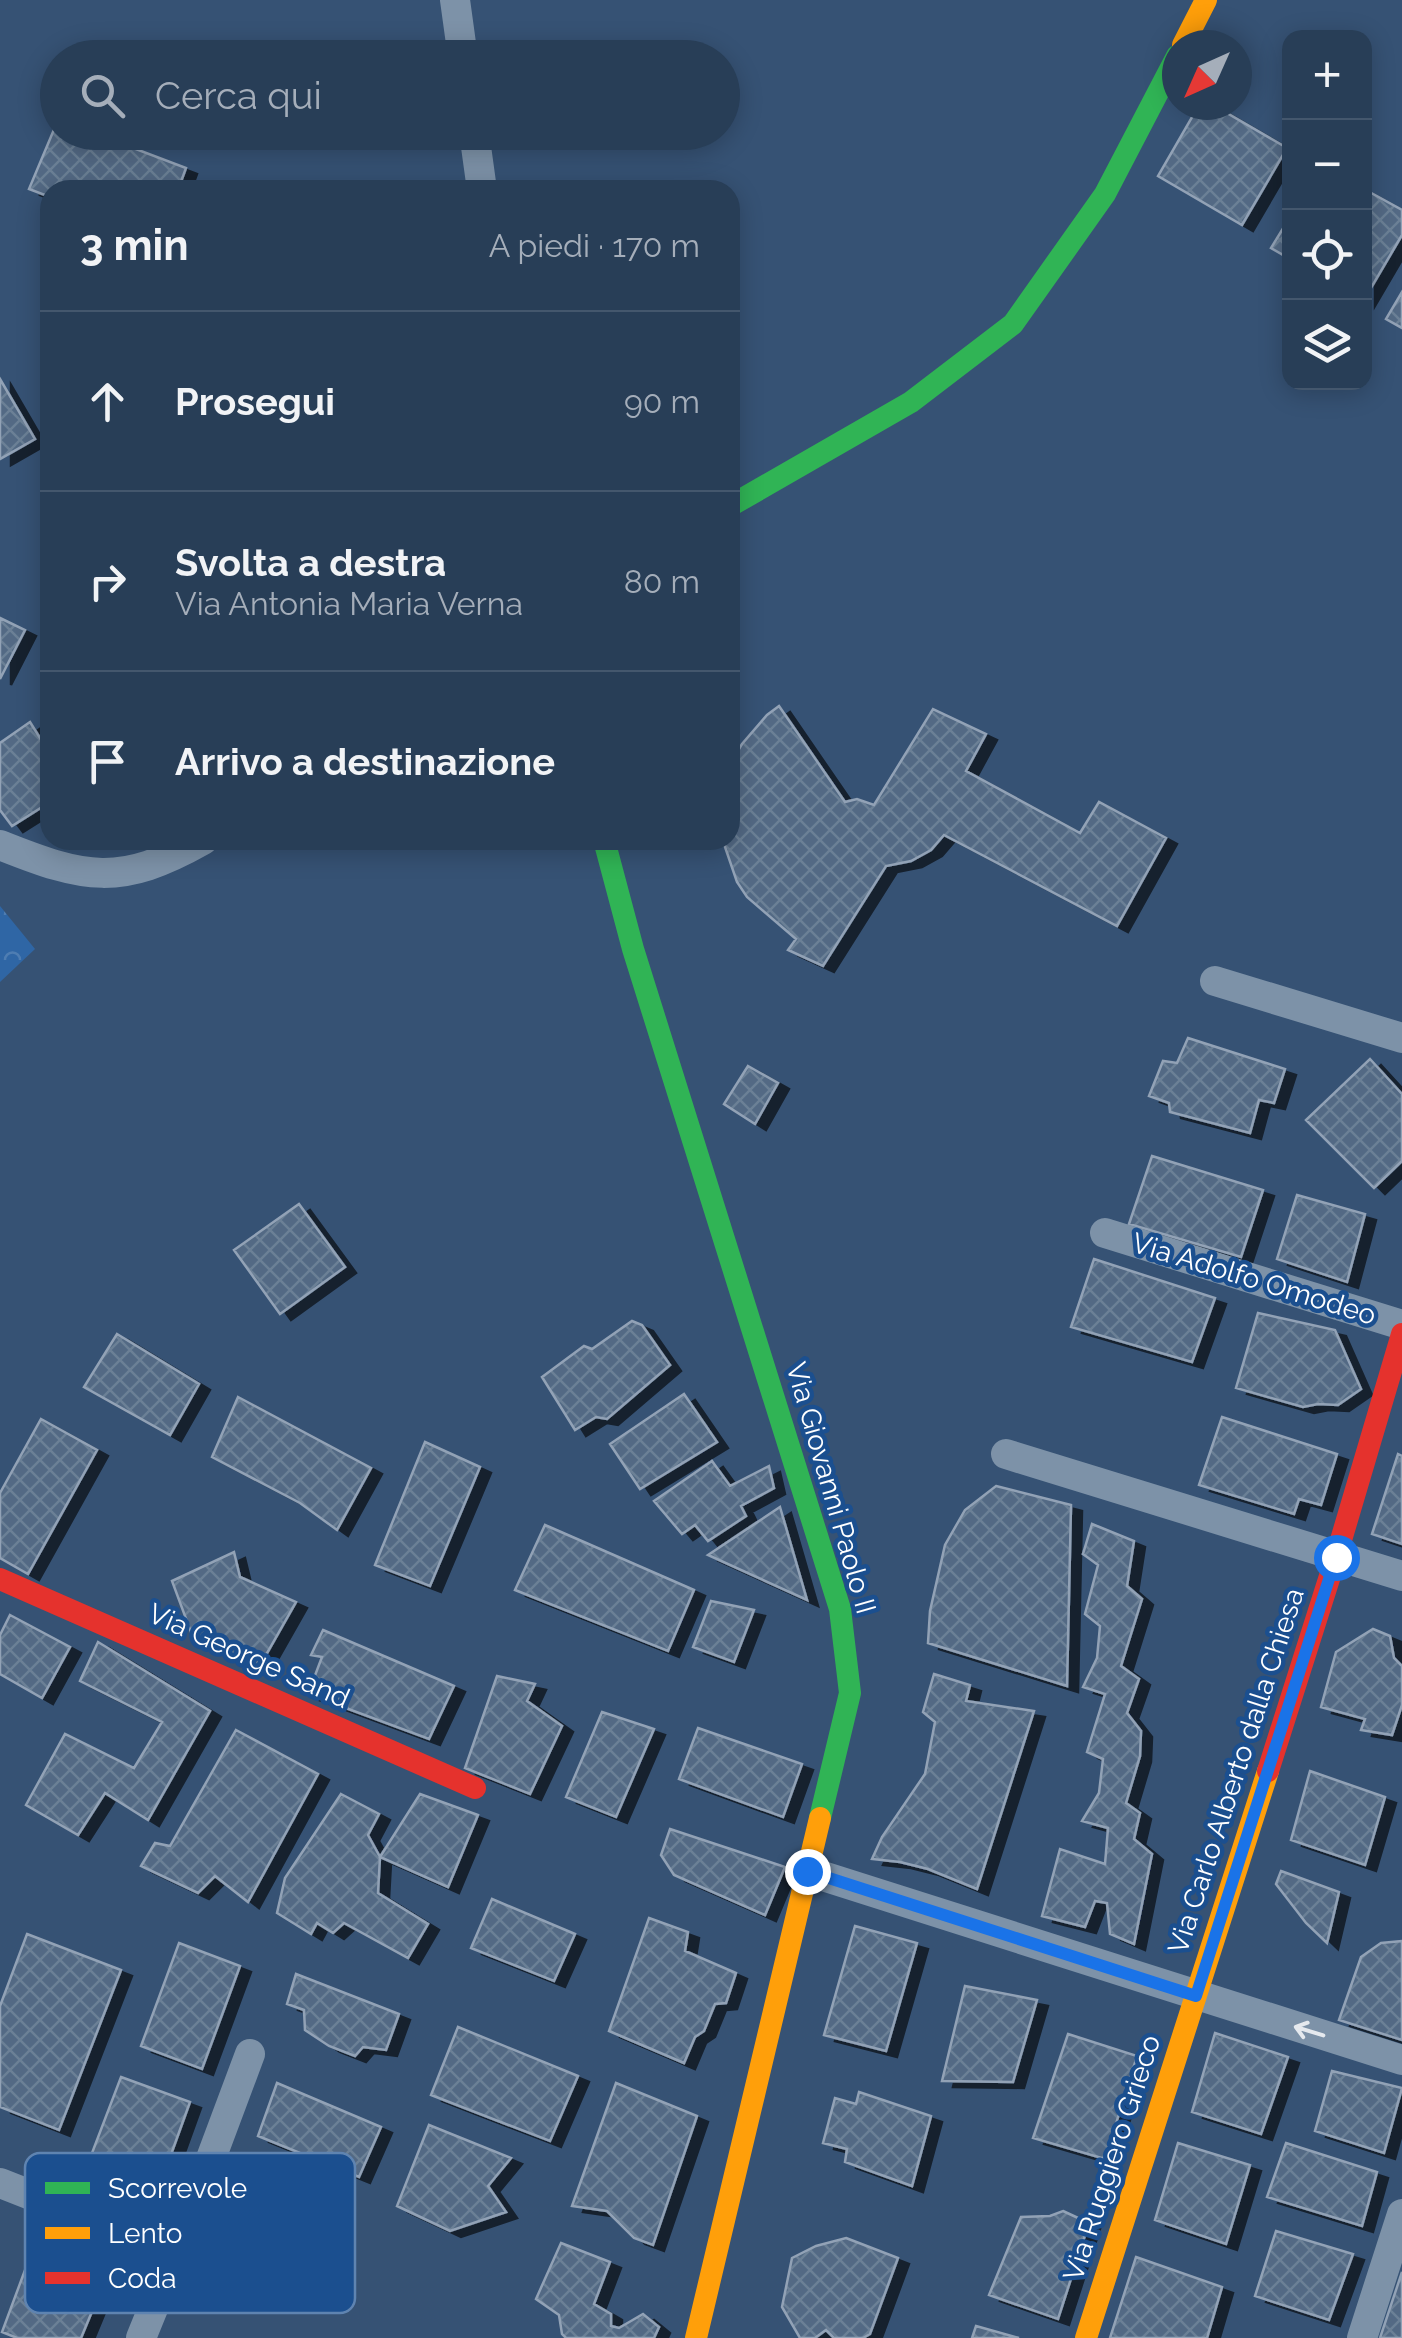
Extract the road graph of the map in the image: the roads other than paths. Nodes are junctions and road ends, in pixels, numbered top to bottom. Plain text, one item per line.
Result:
1 (455, 0) edge
2 (1206, 0) edge
3 (1191, 30) edge
4 (461, 40) edge
5 (1162, 85) edge
6 (476, 150) edge
7 (481, 180) edge
8 (740, 500) edge
9 (0, 845) edge
10 (186, 850) edge
11 (607, 850) edge
12 (1216, 981) dead end
13 (1402, 1038) edge
14 (1105, 1233) dead end
15 (1402, 1326) edge
16 (1402, 1334) edge
17 (1006, 1454) dead end
18 (1336, 1557) junction
19 (1402, 1576) edge
20 (0, 1579) edge
21 (475, 1788) dead end
22 (807, 1871) junction
23 (1196, 1996) junction
24 (250, 2054) dead end
25 (1402, 2060) edge
26 (213, 2153) edge
27 (0, 2183) edge
28 (25, 2193) edge
29 (1402, 2214) edge
30 (151, 2313) edge
31 (141, 2338) edge
32 (696, 2338) edge
33 (1086, 2338) edge
34 (1362, 2338) edge

1 - 4 street
2 - 3 street
5 - 8 street
6 - 7 street
9 - 10 street
11 - 22 street, Via Giovanni Paolo II
12 - 13 street
14 - 15 street, Via Adolfo Omodeo
16 - 18 street, Via Carlo Alberto dalla Chiesa
17 - 18 street
18 - 19 street
18 - 23 street, Via Carlo Alberto dalla Chiesa
20 - 21 street, Via George Sand
22 - 23 street
22 - 32 street, Via Giovanni Paolo II
25 -> 23 street
23 - 33 street, Via Ruggiero Grieco
24 - 26 street
27 - 28 street
29 - 34 street
30 - 31 street

